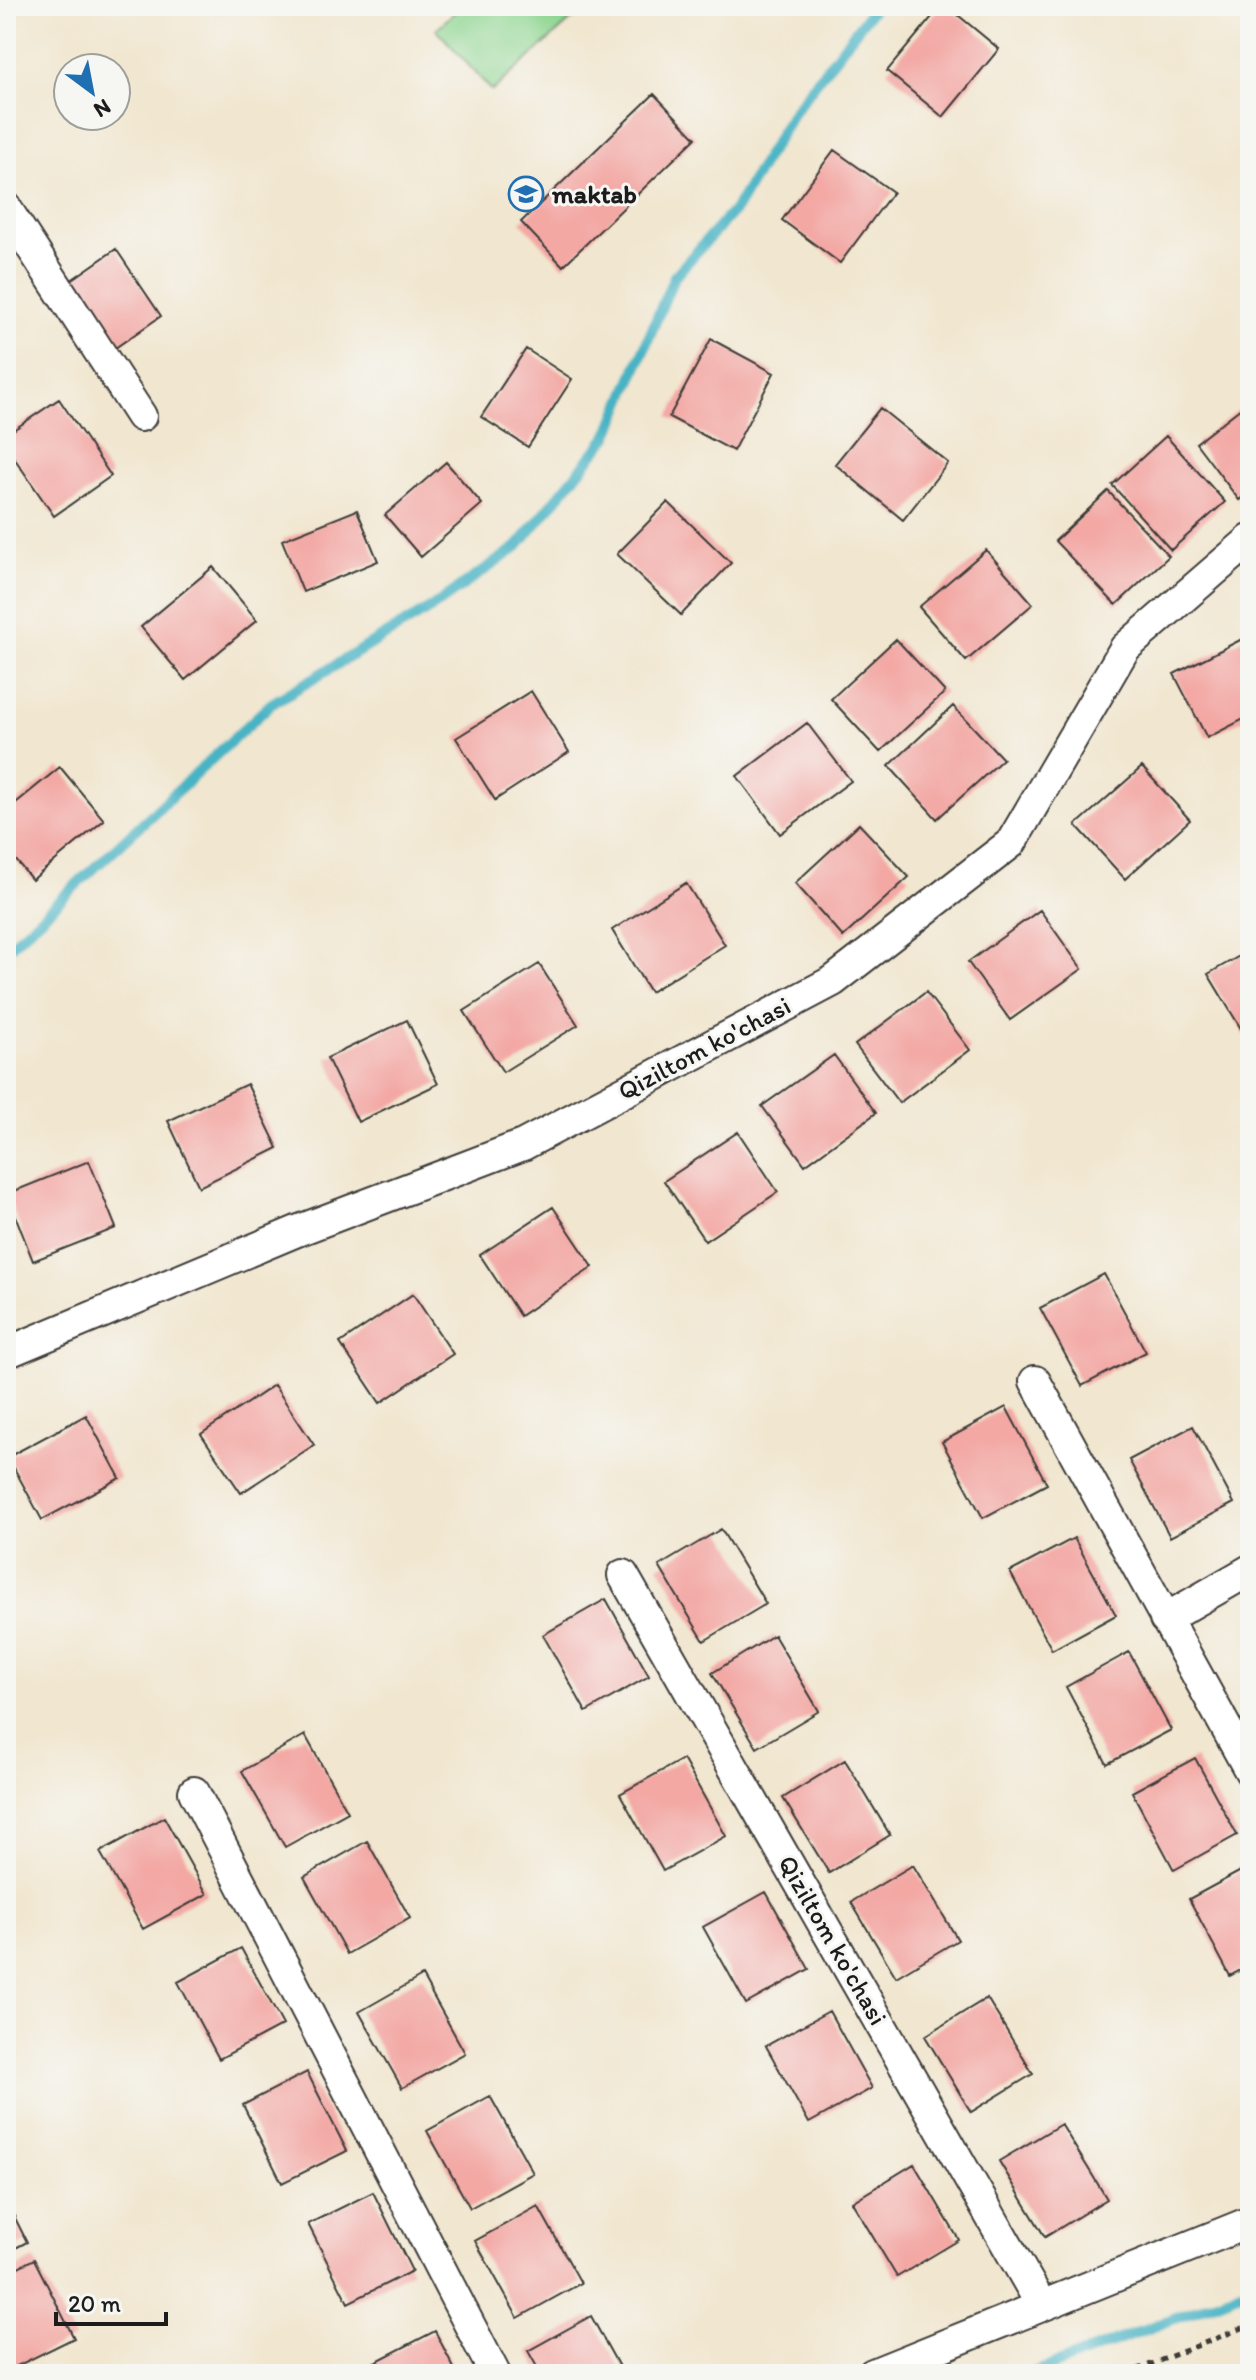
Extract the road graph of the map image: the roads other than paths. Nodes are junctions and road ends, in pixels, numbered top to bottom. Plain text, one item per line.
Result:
1 (6, 208) edge
2 (141, 416) dead end
3 (1250, 540) edge
4 (6, 1353) edge
5 (1035, 1381) dead end
6 (1250, 1570) edge
7 (623, 1575) dead end
8 (1165, 1619) junction
9 (1250, 1771) edge
10 (194, 1792) dead end
11 (1250, 2222) edge
12 (1042, 2306) junction
13 (495, 2374) edge
14 (873, 2374) edge

1 - 2 street
3 - 4 street, Qiziltom ko'chasi
5 - 8 street
6 - 8 street
7 - 12 street, Qiziltom ko'chasi
8 - 9 street
10 - 13 street
11 - 12 street
12 - 14 street

